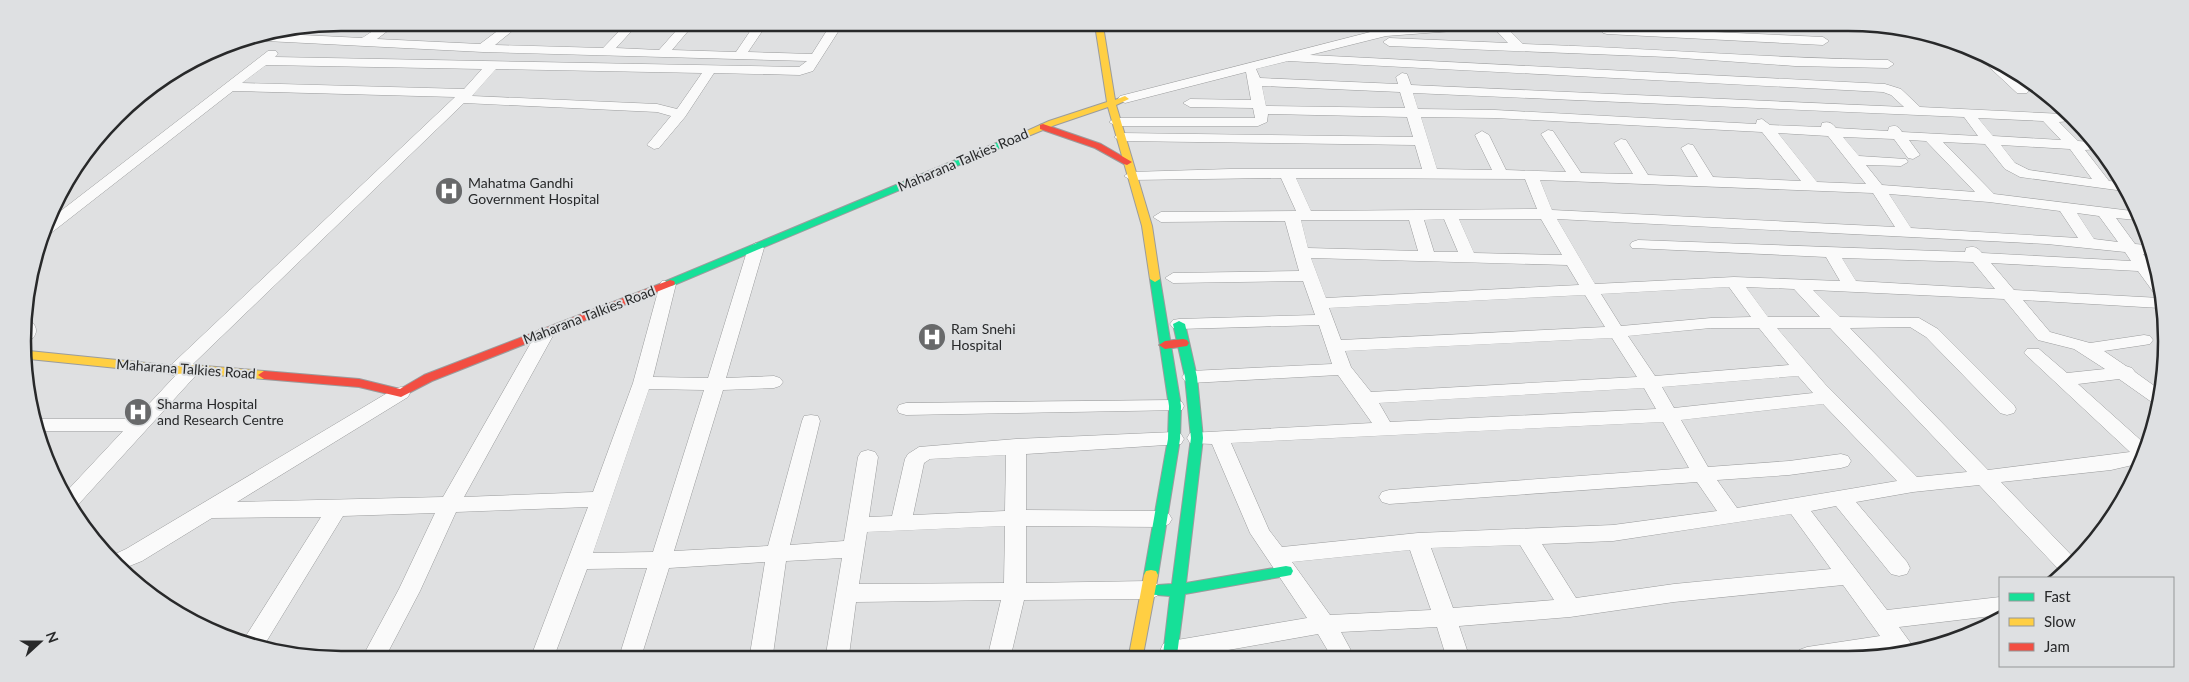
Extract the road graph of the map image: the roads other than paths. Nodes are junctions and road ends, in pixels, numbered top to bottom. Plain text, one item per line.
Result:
1 (381, 31) edge
2 (505, 31) edge
3 (626, 31) edge
4 (682, 31) edge
5 (756, 31) edge
6 (833, 31) edge
7 (1100, 31) edge
8 (1426, 31) edge
9 (1453, 31) edge
10 (1503, 31) edge
11 (1607, 31) edge
12 (1704, 31) edge
13 (1767, 31) edge
14 (1815, 31) edge
15 (1387, 37) junction
16 (279, 38) edge
17 (292, 38) junction
18 (1773, 39) junction
19 (1823, 41) junction
20 (365, 42) junction
21 (1458, 45) junction
22 (1519, 47) junction
23 (483, 48) junction
24 (1612, 51) junction
25 (606, 52) junction
26 (663, 53) junction
27 (739, 56) junction
28 (1722, 56) junction
29 (816, 58) junction
30 (1291, 58) junction
31 (263, 61) junction
32 (1397, 62) junction
33 (1794, 62) junction
34 (1842, 63) junction
35 (1888, 64) dead end
36 (493, 65) junction
37 (1467, 65) junction
38 (1251, 68) junction
39 (711, 69) junction
40 (1618, 73) junction
41 (2004, 73) edge
42 (1738, 80) junction
43 (1254, 82) junction
44 (1801, 83) junction
45 (230, 87) junction
46 (1862, 87) junction
47 (1406, 88) junction
48 (2022, 90) dead end
49 (1482, 91) junction
50 (1124, 94) junction
51 (463, 96) junction
52 (1628, 98) junction
53 (1111, 103) junction
54 (1190, 103) dead end
55 (1754, 104) junction
56 (1260, 107) junction
57 (1810, 107) junction
58 (1879, 110) junction
59 (1916, 111) junction
60 (680, 114) junction
61 (1414, 114) junction
62 (1495, 114) junction
63 (1968, 114) junction
64 (2047, 117) junction
65 (2062, 118) edge
66 (1131, 120) junction
67 (1116, 122) junction
68 (1634, 122) junction
69 (1043, 126) junction
70 (1765, 128) junction
71 (1832, 132) junction
72 (1548, 134) dead end
73 (1482, 135) dead end
74 (1898, 136) junction
75 (1120, 137) junction
76 (1930, 137) junction
77 (1991, 140) junction
78 (1422, 141) junction
79 (1137, 142) junction
80 (1621, 143) dead end
81 (654, 145) dead end
82 (2074, 145) junction
83 (2089, 146) edge
84 (1688, 148) dead end
85 (1853, 160) junction
86 (1129, 169) junction
87 (1145, 170) junction
88 (1286, 174) junction
89 (1431, 174) junction
90 (1501, 174) junction
91 (1531, 175) junction
92 (1578, 177) junction
93 (1643, 179) junction
94 (1709, 182) junction
95 (2104, 184) junction
96 (2116, 185) edge
97 (1813, 186) junction
98 (1878, 189) junction
99 (1153, 192) dead end
100 (1989, 198) junction
101 (2065, 207) junction
102 (2104, 212) junction
103 (1546, 214) junction
104 (1414, 215) junction
105 (1450, 215) junction
106 (1299, 216) junction
107 (2131, 216) edge
108 (1161, 217) dead end
109 (54, 223) edge
110 (1907, 233) junction
111 (1960, 234) junction
112 (2089, 243) junction
113 (1638, 245) dead end
114 (756, 248) junction
115 (2128, 248) junction
116 (2144, 250) edge
117 (1301, 253) junction
118 (1832, 254) junction
119 (1427, 256) junction
120 (1468, 257) junction
121 (1976, 257) junction
122 (1573, 260) junction
123 (2150, 274) edge
124 (1310, 276) junction
125 (2151, 277) edge
126 (1173, 279) dead end
127 (1734, 282) junction
128 (668, 284) junction
129 (1800, 286) junction
130 (1851, 286) junction
131 (1591, 291) junction
132 (2007, 293) junction
133 (1319, 303) junction
134 (2155, 303) edge
135 (1178, 319) joint
136 (1325, 320) junction
137 (1760, 321) junction
138 (1834, 322) junction
139 (546, 332) junction
140 (1616, 332) junction
141 (2144, 340) dead end
142 (1165, 344) junction
143 (1183, 344) junction
144 (1335, 346) junction
145 (2088, 349) junction
146 (2033, 353) dead end
147 (32, 355) edge
148 (184, 369) junction
149 (1343, 369) junction
150 (1802, 370) junction
151 (2126, 372) junction
152 (1191, 377) junction
153 (2062, 380) junction
154 (774, 382) dead end
155 (1650, 382) junction
156 (642, 383) junction
157 (716, 384) junction
158 (401, 393) junction
159 (2153, 394) edge
160 (1366, 398) junction
161 (1826, 398) junction
162 (1175, 406) junction
163 (906, 409) dead end
164 (2008, 409) dead end
165 (1670, 415) junction
166 (811, 421) dead end
167 (43, 425) edge
168 (141, 425) junction
169 (1385, 429) junction
170 (1219, 437) junction
171 (1197, 438) junction
172 (1174, 439) junction
173 (1016, 446) junction
174 (868, 457) dead end
175 (2135, 458) edge
176 (2134, 460) edge
177 (1841, 461) dead end
178 (1702, 474) junction
179 (1982, 477) junction
180 (1913, 485) junction
181 (74, 497) edge
182 (1389, 497) dead end
183 (600, 499) junction
184 (1842, 499) junction
185 (450, 503) junction
186 (1796, 506) junction
187 (336, 509) junction
188 (209, 510) junction
189 (1732, 517) junction
190 (1016, 518) junction
191 (1162, 519) junction
192 (900, 523) junction
193 (856, 525) junction
194 (1527, 538) junction
195 (1418, 541) junction
196 (853, 549) junction
197 (777, 553) junction
198 (661, 560) junction
199 (127, 561) edge
200 (580, 561) junction
201 (2065, 562) edge
202 (1281, 563) junction
203 (1899, 568) dead end
204 (1849, 576) junction
205 (1015, 590) junction
206 (1149, 590) junction
207 (1178, 590) junction
208 (846, 593) junction
209 (1999, 606) edge
210 (1570, 608) junction
211 (1446, 618) junction
212 (1882, 620) junction
213 (1324, 624) junction
214 (256, 638) edge
215 (1901, 646) edge
216 (377, 651) edge
217 (544, 651) edge
218 (632, 651) edge
219 (761, 651) edge
220 (836, 651) edge
221 (1000, 651) edge
222 (1137, 651) edge
223 (1170, 651) edge
224 (1181, 651) edge
225 (1340, 651) edge
226 (1456, 651) edge

1 - 20 street
2 - 23 street
3 - 25 street
4 - 26 street
5 - 27 street
6 - 29 street
7 - 53 main road
8 - 15 street
9 - 21 street
10 - 22 street
11 - 24 street
12 - 18 street
12 - 28 street
13 - 18 street
14 - 19 street
15 - 21 street
15 - 30 street
15 - 32 street
16 - 17 street
17 - 20 street
17 - 31 street
18 - 19 street
18 - 33 street
19 - 34 street
20 - 23 street
21 - 22 street
21 - 37 street
22 - 24 street
23 - 25 street
24 - 28 street
24 - 40 street
25 - 26 street
26 - 27 street
27 - 29 street
28 - 33 street
28 - 42 street
29 - 39 street
30 - 32 street
30 - 38 street
31 - 36 street
31 - 45 street
32 - 37 street
32 - 47 street
33 - 34 street
33 - 44 street
34 - 35 street
34 - 46 street
36 - 39 street
36 - 51 street
37 - 40 street
37 - 49 street
38 - 43 street
38 - 50 street
39 - 60 street
40 - 42 street
40 - 52 street
41 - 48 street
42 - 44 street
42 - 55 street
43 - 47 street
43 - 56 street
44 - 46 street
44 - 57 street
45 - 51 street
45 - 109 street
46 - 58 street
46 - 59 street
47 - 49 street
47 - 61 street
49 - 52 street
49 - 62 street
50 - 53 main road, Maharana Talkies Road
50 - 66 main road
51 - 60 street
51 - 148 street
52 - 55 street
52 - 68 street
53 - 67 main road
53 - 69 main road, Maharana Talkies Road
54 - 56 street
55 - 57 street
55 - 70 street
56 - 61 street
56 - 66 street
57 - 58 street
57 - 71 street
58 - 59 street
58 - 74 street
59 - 63 street
60 - 81 street
61 - 62 street
61 - 78 street
62 - 68 street
63 - 64 street
63 - 77 street
64 - 65 street
64 - 82 street
66 - 67 street
66 - 79 main road
67 - 75 main road
68 - 70 street
69 - 86 main road
69 - 114 main road, Maharana Talkies Road
70 - 71 street
70 - 97 street
71 - 74 street
71 - 85 street
72 - 92 street
73 - 90 street
74 - 76 street
74 - 85 street
75 - 79 street
75 - 86 main road
76 - 77 street
76 - 100 street
77 - 82 street
77 - 95 street
78 - 79 street
78 - 89 street
80 - 93 street
82 - 83 street
82 - 95 street
84 - 94 street
85 - 98 street
86 - 87 street
86 - 142 main road
87 - 88 street
87 - 99 main road
88 - 89 street
88 - 106 street
89 - 90 street
90 - 91 street
91 - 92 street
91 - 103 street
92 - 93 street
93 - 94 street
94 - 97 street
95 - 96 street
97 - 98 street
98 - 100 street
98 - 110 street
100 - 101 street
101 - 102 street
101 - 112 street
102 - 107 street
102 - 115 street
103 - 105 street
103 - 110 street
103 - 122 street
104 - 105 street
104 - 106 street
104 - 119 street
105 - 120 street
106 - 108 street
106 - 117 street
110 - 111 street
111 - 112 street
111 - 121 street
112 - 115 street
113 - 118 street
114 - 128 main road, Maharana Talkies Road
114 - 157 street
115 - 116 street
115 - 123 street
117 - 119 street
117 - 124 street
118 - 121 street
118 - 130 street
119 - 120 street
120 - 122 street
121 - 125 street
121 - 132 street
122 - 131 street
124 - 126 street
124 - 133 street
127 - 129 street
127 - 131 street
127 - 137 street
128 - 139 main road, Maharana Talkies Road
128 - 156 street
129 - 130 street
129 - 138 street
130 - 132 street
131 - 133 street
131 - 140 street
132 - 134 street
132 - 145 street
133 - 136 street
135 - 136 street
135 - 143 main road
136 - 144 street
137 - 138 street
137 - 140 street
137 - 150 street
138 - 164 street
138 - 179 street
139 - 158 main road, Maharana Talkies Road
139 - 185 street
140 - 144 street
140 - 155 street
141 - 145 street
142 - 143 main road
142 - 162 main road
143 - 152 main road
144 - 149 street
145 - 151 street
146 - 153 street
147 - 148 main road, Maharana Talkies Road
148 - 158 main road, Maharana Talkies Road
148 - 168 street
149 - 152 street
149 - 160 street
150 - 155 street
150 - 161 street
151 - 153 street
151 - 159 street
152 - 171 main road
153 - 175 street
154 - 157 street
155 - 160 street
155 - 165 street
156 - 157 street
156 - 183 street
157 - 198 street
158 - 188 street
160 - 169 street
161 - 165 street
161 - 180 street
162 - 163 street
162 - 172 main road
165 - 169 street
165 - 178 street
166 - 197 street
167 - 168 street
168 - 181 street
169 - 170 street
170 - 171 street
170 - 202 street
171 - 207 main road
172 - 173 street
172 - 191 main road
173 - 190 street
173 - 192 street
174 - 193 street
176 - 179 street
177 - 178 street
178 - 182 street
178 - 189 street
179 - 180 street
179 - 201 street
180 - 184 street
183 - 185 street
183 - 200 street
184 - 186 street
184 - 203 street
185 - 187 street
185 - 216 street
186 - 189 street
186 - 204 street
187 - 188 street
187 - 214 street
188 - 199 street
189 - 194 street
190 - 191 street
190 - 192 street
190 - 205 street
191 - 206 main road
192 - 193 street
193 - 196 street
194 - 195 street
194 - 210 street
195 - 202 street
195 - 211 street
196 - 197 street
196 - 208 street
197 - 198 street
197 - 219 street
198 - 200 street
198 - 218 street
200 - 217 street
202 - 207 main road
202 - 213 street
204 - 210 street
204 - 212 street
205 - 206 street
205 - 208 street
205 - 221 street
206 - 207 main road
206 - 222 main road
207 - 223 main road
208 - 220 street
209 - 212 street
210 - 211 street
211 - 213 street
211 - 226 street
212 - 215 street
213 - 224 street
213 - 225 street

